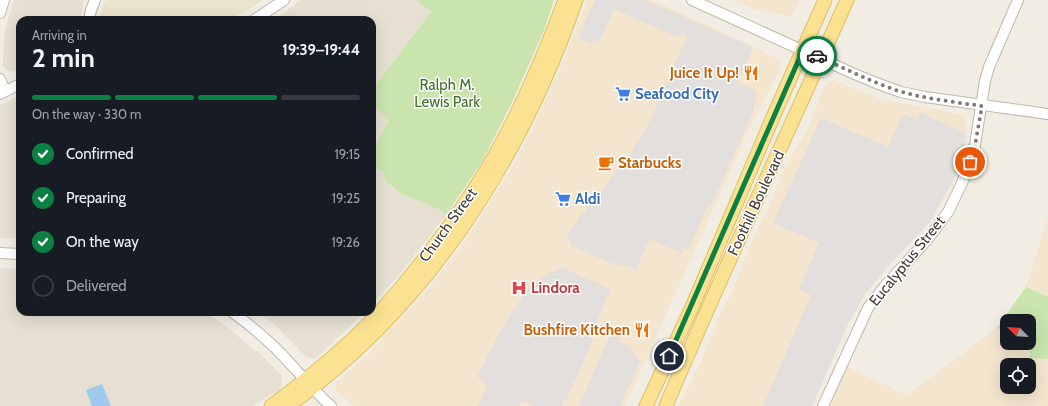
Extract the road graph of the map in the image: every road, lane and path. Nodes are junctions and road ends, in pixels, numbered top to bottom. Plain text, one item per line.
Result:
1 (4, 0) edge
2 (95, 0) edge
3 (284, 0) edge
4 (565, 0) edge
5 (576, 0) edge
6 (692, 0) edge
7 (825, 0) edge
8 (847, 0) edge
9 (1018, 0) edge
10 (0, 13) edge
11 (90, 16) edge
12 (260, 16) edge
13 (803, 50) junction
14 (821, 58) junction
15 (0, 79) edge
16 (16, 86) edge
17 (2, 92) edge
18 (982, 106) junction
19 (1048, 114) edge
20 (454, 230) junction
21 (0, 253) edge
22 (16, 254) edge
23 (376, 315) edge
24 (237, 316) edge
25 (375, 316) edge
26 (309, 384) junction
27 (271, 406) edge
28 (288, 406) edge
29 (331, 406) edge
30 (646, 406) edge
31 (666, 406) edge
32 (823, 406) edge

1 - 10 street
2 - 11 street
3 - 12 street
4 - 20 main road, Church Street
5 - 20 main road, Church Street
6 - 13 street
7 - 13 main road, Foothill Boulevard
8 - 14 main road, Foothill Boulevard
9 - 18 street, Eucalyptus Street
13 - 14 street
13 - 30 main road, Foothill Boulevard
14 - 18 street
14 - 31 main road, Foothill Boulevard
15 - 17 street
16 - 17 street
18 - 19 street
18 - 32 street, Eucalyptus Street
20 - 23 main road, Church Street
21 - 22 street
24 - 26 street
25 - 26 main road, Church Street
26 - 27 main road, Church Street
26 - 28 main road, Church Street
26 - 29 street

